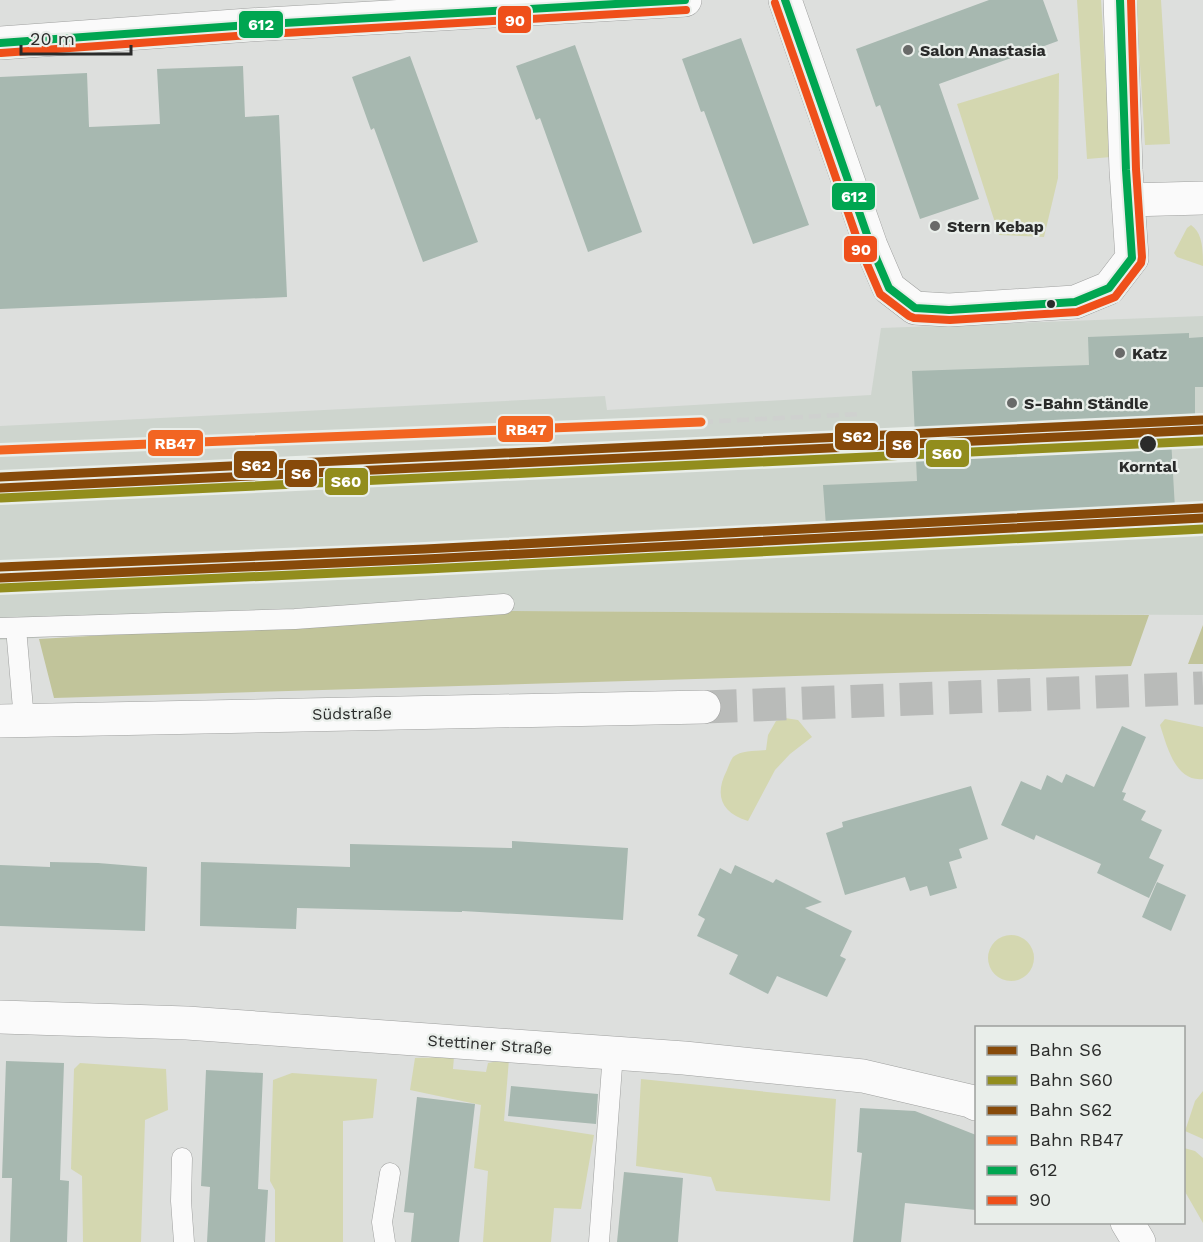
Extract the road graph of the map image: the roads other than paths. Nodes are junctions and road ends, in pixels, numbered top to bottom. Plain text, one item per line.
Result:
1 (685, 0) edge
2 (785, 0) edge
3 (1120, 0) edge
4 (248, 13) edge
5 (0, 43) edge
6 (1203, 198) edge
7 (1128, 200) junction
8 (504, 604) dead end
9 (8, 628) edge
10 (704, 707) tunnel mouth
11 (12, 721) edge
12 (0, 1017) edge
13 (613, 1053) junction
14 (975, 1104) edge
15 (182, 1158) dead end
16 (390, 1173) dead end
17 (1128, 1224) edge
18 (184, 1242) edge
19 (385, 1242) edge
20 (599, 1242) edge
21 (1139, 1242) edge

1 - 4 street
2 - 7 street
3 - 7 street
4 - 5 street
6 - 7 street
8 - 9 lane
9 - 11 lane
10 - 11 street, Südstraße
12 - 13 street, Stettiner Straße
13 - 14 street, Stettiner Straße
13 - 20 lane
15 - 18 lane
16 - 19 lane
17 - 21 street

